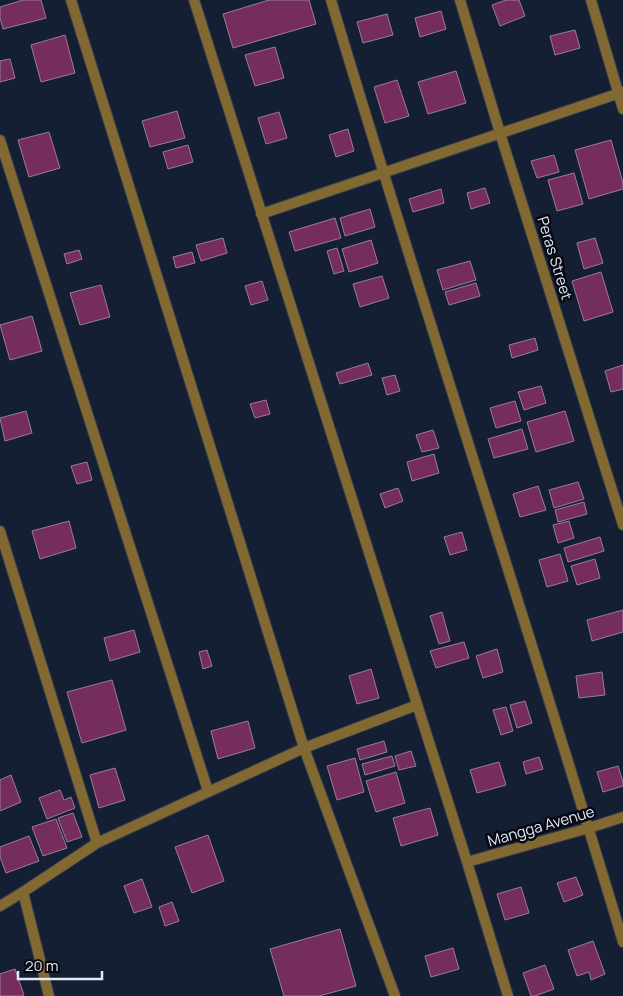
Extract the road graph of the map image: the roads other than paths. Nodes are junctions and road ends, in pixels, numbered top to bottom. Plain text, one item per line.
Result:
1 (71, 0) edge
2 (194, 0) edge
3 (330, 0) edge
4 (460, 0) edge
5 (591, 0) edge
6 (621, 93) edge
7 (623, 108) edge
8 (500, 134) junction
9 (0, 140) edge
10 (383, 174) junction
11 (261, 214) junction
12 (623, 525) edge
13 (0, 530) edge
14 (417, 705) junction
15 (304, 748) junction
16 (208, 791) junction
17 (623, 817) edge
18 (589, 828) junction
19 (97, 843) junction
20 (467, 862) junction
21 (23, 892) junction
22 (0, 906) edge
23 (623, 942) edge
24 (48, 996) edge
25 (395, 996) edge
26 (508, 996) edge

1 - 15 street
2 - 11 street
3 - 10 street
4 - 8 street, Peras Street
5 - 6 street
6 - 7 street
6 - 8 street
8 - 10 street
8 - 12 street, Peras Street
9 - 16 street
10 - 11 street
10 - 18 street
11 - 14 street
13 - 19 street
14 - 15 street
14 - 20 street
15 - 16 street
15 - 25 street
16 - 19 street
17 - 18 street, Mangga Avenue
18 - 20 street, Mangga Avenue
18 - 23 street
19 - 21 street
20 - 26 street
21 - 22 street
21 - 24 street

